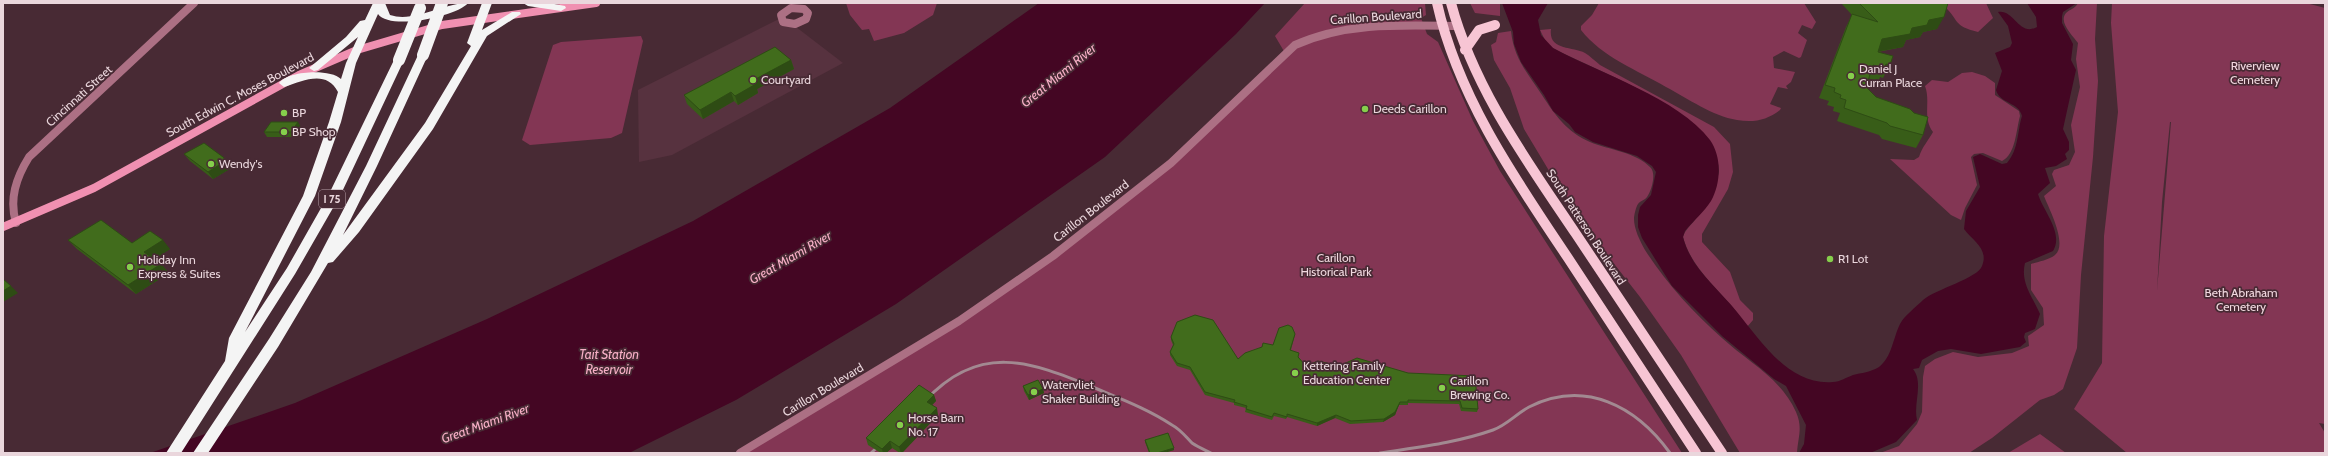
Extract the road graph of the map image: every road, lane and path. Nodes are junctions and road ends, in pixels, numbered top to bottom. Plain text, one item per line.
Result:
1 (194, 3) edge
2 (379, 3) edge
3 (442, 3) edge
4 (463, 3) edge
5 (487, 3) edge
6 (528, 3) edge
7 (596, 3) edge
8 (1437, 3) edge
9 (1451, 3) edge
10 (421, 5) edge
11 (561, 8) junction
12 (373, 13) junction
13 (516, 14) junction
14 (482, 18) junction
15 (1496, 25) dead end
16 (1442, 26) junction
17 (1457, 26) junction
18 (357, 50) junction
19 (1465, 50) junction
20 (467, 60) junction
21 (314, 68) junction
22 (284, 83) junction
23 (344, 93) junction
24 (16, 223) junction
25 (3, 227) edge
26 (315, 275) junction
27 (229, 367) junction
28 (173, 453) edge
29 (200, 453) edge
30 (740, 453) edge
31 (1696, 453) edge
32 (1722, 453) edge

1 - 24 street, Cincinnati Street
2 - 4 highway
2 - 12 highway
3 - 26 highway, I 75, bridge
5 - 14 highway
6 - 11 highway
7 - 11 main road, South Edwin C. Moses Boulevard
8 - 16 main road
9 - 17 main road, South Patterson Boulevard
10 - 27 highway, I 75, bridge
11 - 13 main road, South Edwin C. Moses Boulevard
12 - 18 highway
12 - 21 highway
13 - 14 main road, South Edwin C. Moses Boulevard
13 - 20 highway
14 - 18 main road, South Edwin C. Moses Boulevard
14 - 20 highway
15 - 19 main road
16 - 17 street, Carillon Boulevard
16 - 30 street, Carillon Boulevard
16 - 31 main road
17 - 19 main road, South Patterson Boulevard
18 - 21 main road, South Edwin C. Moses Boulevard
18 - 23 highway
19 - 32 main road, South Patterson Boulevard
20 - 26 highway
21 - 22 main road, South Edwin C. Moses Boulevard
22 - 23 highway
22 - 24 main road, South Edwin C. Moses Boulevard
23 - 27 highway
24 - 25 main road, South Edwin C. Moses Boulevard
26 - 29 highway, I 75
27 - 28 highway, I 75

